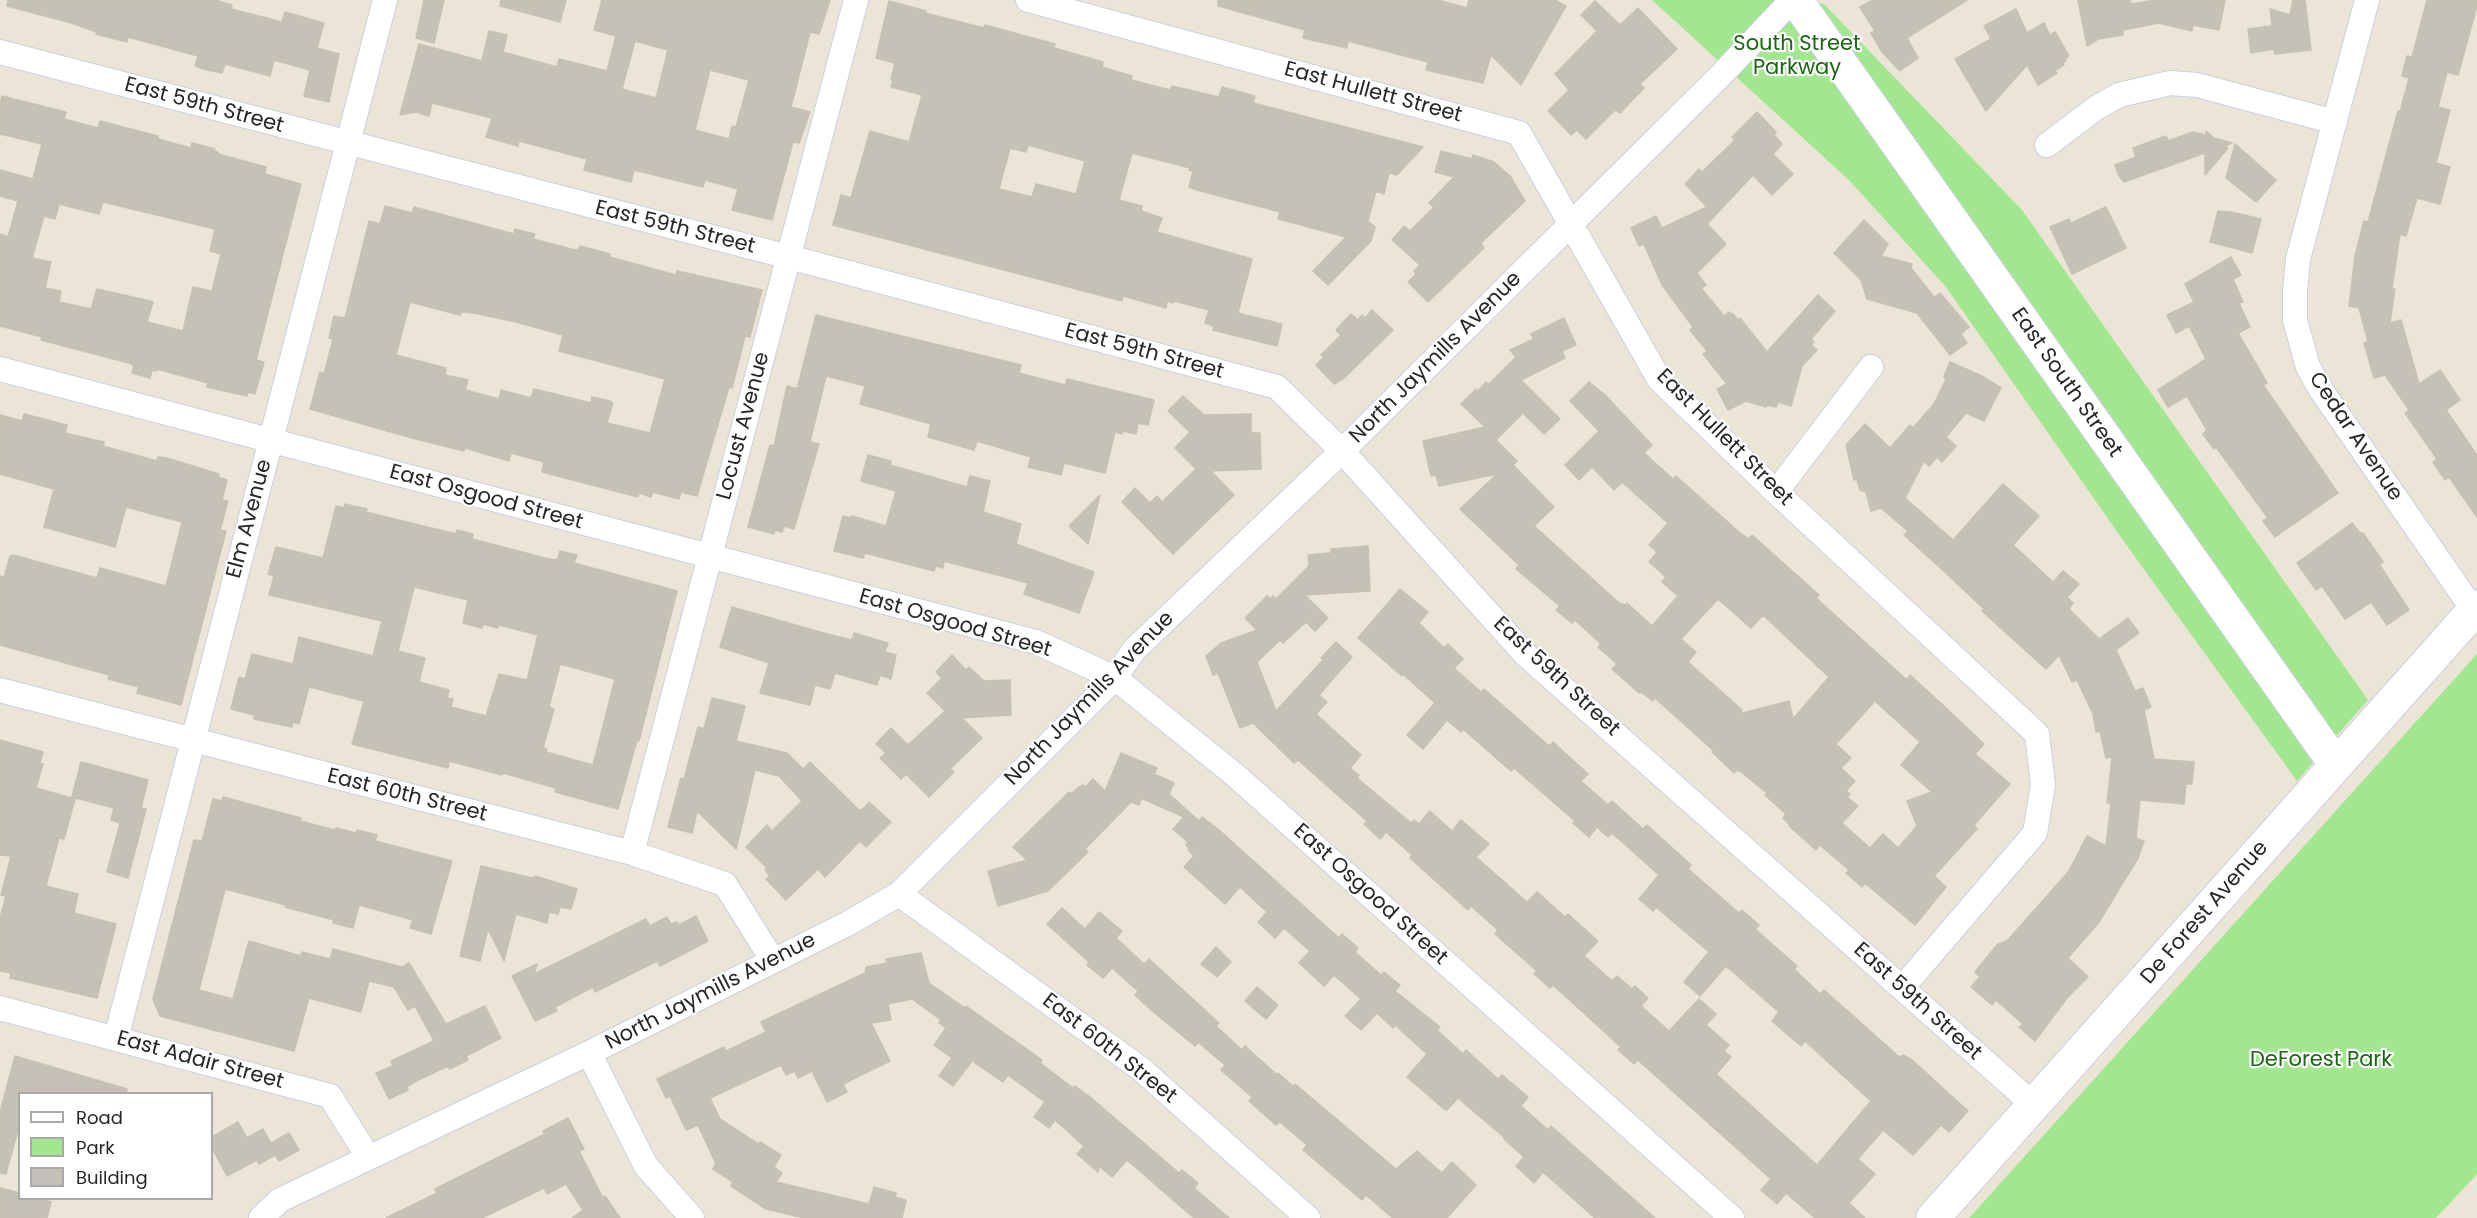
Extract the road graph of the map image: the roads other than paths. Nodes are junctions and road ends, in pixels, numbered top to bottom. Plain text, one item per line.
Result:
1 (385, 0) edge
2 (856, 0) edge
3 (1028, 0) edge
4 (1794, 0) edge
5 (2367, 0) edge
6 (0, 52) edge
7 (2335, 122) junction
8 (348, 144) junction
9 (2047, 145) dead end
10 (1572, 223) junction
11 (789, 257) junction
12 (1871, 367) dead end
13 (0, 369) edge
14 (270, 440) junction
15 (1342, 451) junction
16 (1776, 492) junction
17 (710, 558) junction
18 (2475, 609) edge
19 (1115, 678) junction
20 (0, 690) edge
21 (192, 741) junction
22 (2336, 765) junction
23 (632, 853) junction
24 (899, 894) junction
25 (773, 961) junction
26 (1902, 988) junction
27 (0, 1008) edge
28 (116, 1038) junction
29 (589, 1053) junction
30 (2035, 1106) junction
31 (368, 1157) junction
32 (261, 1218) edge
33 (692, 1218) edge
34 (1308, 1218) edge
35 (1732, 1218) edge
36 (1933, 1218) edge

1 - 8 street, Elm Avenue
2 - 11 street, Locust Avenue
3 - 10 street, East Hullett Street
4 - 10 street, North Jaymills Avenue
4 - 22 street, East South Street
5 - 7 street, Cedar Avenue
6 - 8 street, East 59th Street
7 - 9 street
7 - 18 street, Cedar Avenue
8 - 11 street, East 59th Street
8 - 14 street, Elm Avenue
10 - 15 street, North Jaymills Avenue
10 - 16 street, East Hullett Street
11 - 15 street, East 59th Street
11 - 17 street, Locust Avenue
12 - 16 street
13 - 14 street, East Osgood Street
14 - 17 street, East Osgood Street
14 - 21 street, Elm Avenue
15 - 19 street, North Jaymills Avenue
15 - 26 street, East 59th Street
16 - 26 street, East Hullett Street
17 - 19 street, East Osgood Street
17 - 23 street, Locust Avenue
18 - 22 street, De Forest Avenue
19 - 24 street, North Jaymills Avenue
19 - 35 street, East Osgood Street
20 - 21 street, East 60th Street
21 - 23 street, East 60th Street
21 - 28 street, Elm Avenue
22 - 30 street, De Forest Avenue
23 - 25 street, East 60th Street
24 - 25 street, North Jaymills Avenue
24 - 34 street, East 60th Street
25 - 29 street, North Jaymills Avenue
26 - 30 street, East 59th Street
27 - 28 street, East Adair Street
28 - 31 street, East Adair Street
29 - 31 street, North Jaymills Avenue
29 - 33 street
30 - 36 street, De Forest Avenue
31 - 32 street, North Jaymills Avenue

